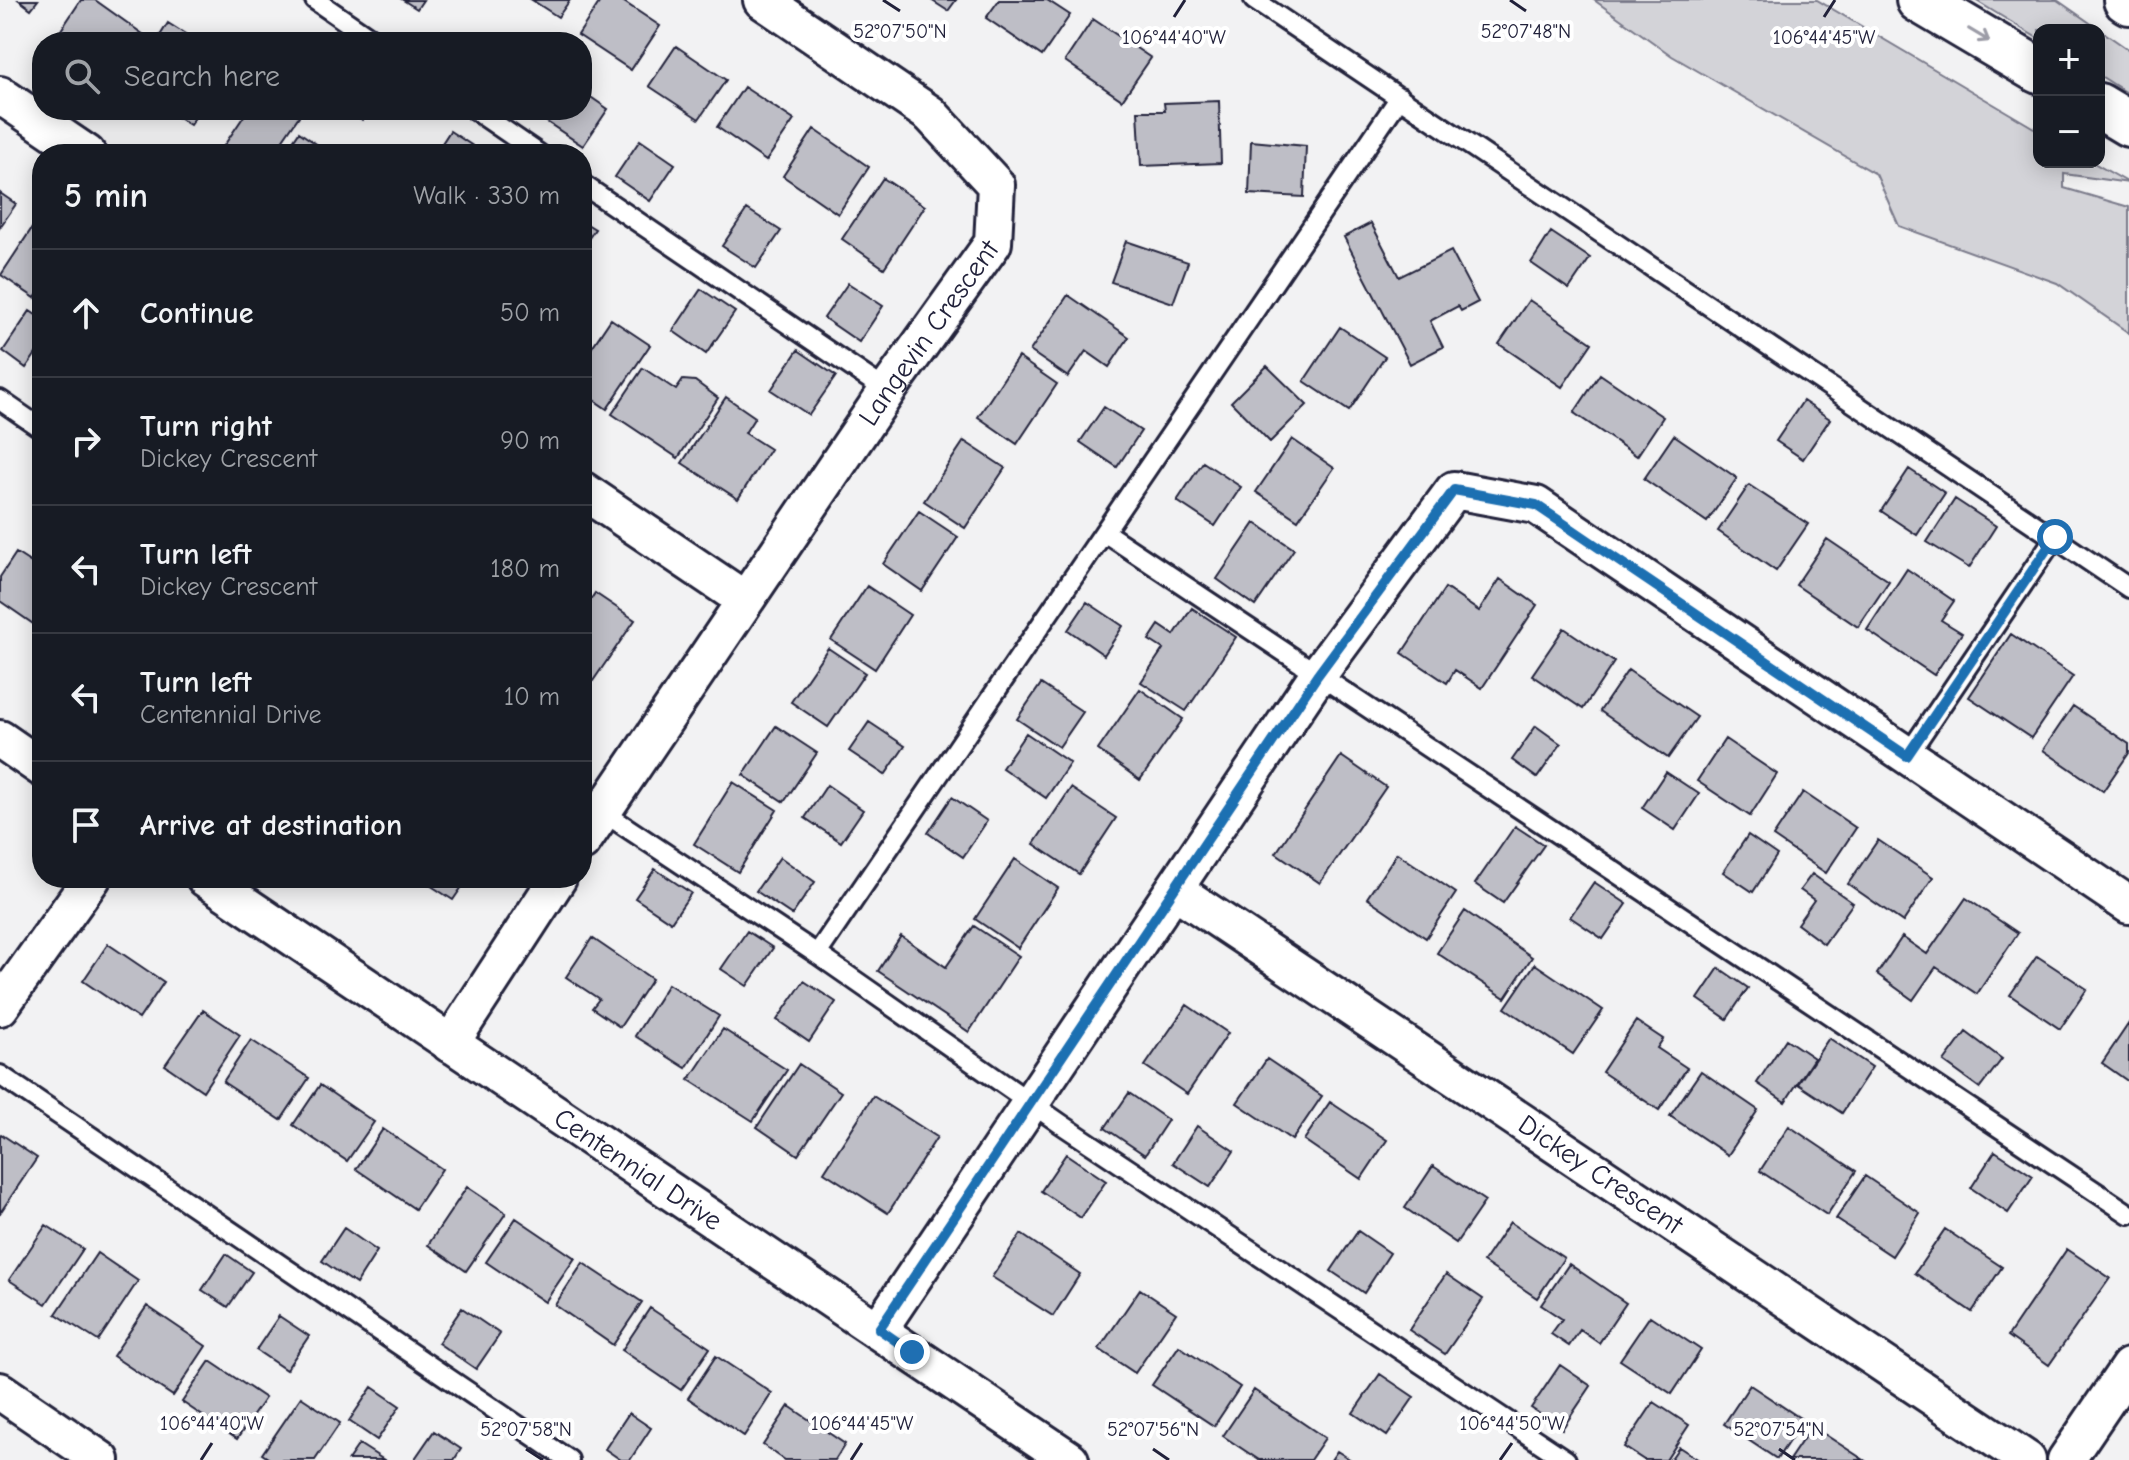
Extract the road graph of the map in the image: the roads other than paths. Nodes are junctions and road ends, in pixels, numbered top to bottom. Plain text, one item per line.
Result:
1 (315, 0) edge
2 (762, 0) edge
3 (1254, 0) edge
4 (1919, 0) edge
5 (361, 32) edge
6 (2033, 67) edge
7 (0, 95) edge
8 (1400, 97) junction
9 (2105, 110) edge
10 (32, 117) edge
11 (37, 120) edge
12 (490, 120) edge
13 (2129, 124) edge
14 (72, 144) edge
15 (524, 144) edge
16 (592, 191) edge
17 (887, 391) junction
18 (0, 400) edge
19 (32, 422) edge
20 (592, 497) edge
21 (1104, 532) junction
22 (2055, 537) junction
23 (2129, 588) edge
24 (745, 600) junction
25 (1317, 676) junction
26 (0, 739) edge
27 (1907, 756) junction
28 (32, 761) edge
29 (593, 804) edge
30 (85, 888) edge
31 (220, 888) edge
32 (551, 888) edge
33 (1175, 890) junction
34 (2129, 905) edge
35 (817, 954) junction
36 (0, 1007) edge
37 (450, 1044) junction
38 (0, 1075) edge
39 (1031, 1103) junction
40 (2129, 1214) edge
41 (879, 1329) junction
42 (2129, 1367) edge
43 (0, 1391) edge
44 (101, 1460) edge
45 (569, 1460) edge
46 (1070, 1460) edge
47 (1566, 1460) edge
48 (2027, 1460) edge
49 (2066, 1460) edge

1 - 5 lane
2 - 17 street, Langevin Crescent
3 - 8 lane
4 -> 6 highway
7 - 10 street
8 - 21 lane
8 - 22 lane
9 - 13 highway
11 - 14 street
12 - 15 lane
16 - 17 lane
17 - 24 street, Langevin Crescent
18 - 19 lane
20 - 24 street
21 - 25 lane
21 - 35 lane
22 - 23 lane
22 - 27 lane
24 - 29 street, Langevin Crescent
25 - 27 street
25 - 33 street
25 - 40 lane
26 - 28 street
27 - 34 street
29 - 35 lane
30 - 36 street
31 - 37 street, Centennial Drive
32 - 37 street
33 - 39 street
33 - 48 street, Dickey Crescent
35 - 39 lane
37 - 41 street, Centennial Drive
38 - 45 lane
39 - 41 street
39 - 47 lane
41 - 46 street, Centennial Drive
42 - 49 street
43 - 44 street

